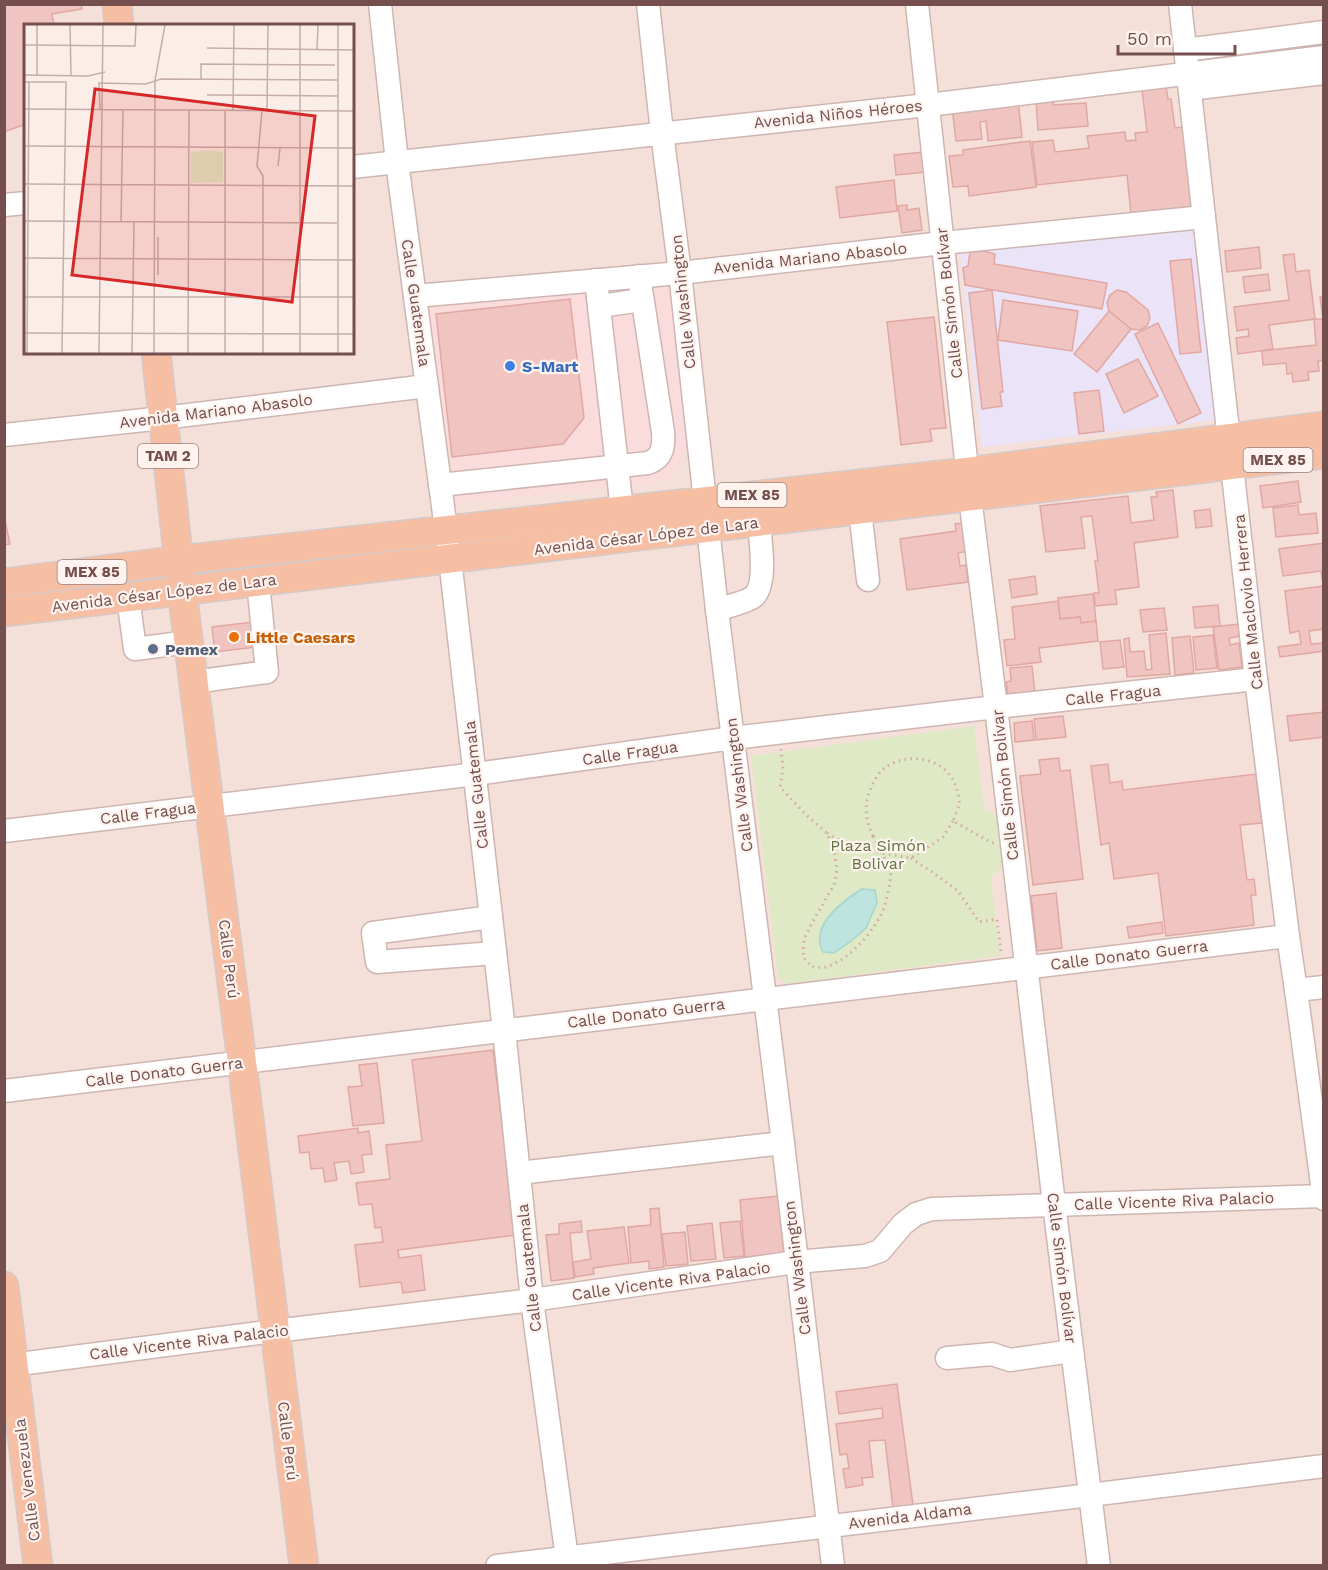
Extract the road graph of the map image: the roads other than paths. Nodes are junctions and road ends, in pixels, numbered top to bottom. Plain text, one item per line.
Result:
1 (117, 4) edge
2 (380, 4) edge
3 (648, 4) edge
4 (917, 4) edge
5 (1180, 4) edge
6 (119, 24) edge
7 (1323, 32) edge
8 (1185, 50) junction
9 (1323, 57) edge
10 (1323, 73) edge
11 (1189, 81) junction
12 (928, 105) junction
13 (662, 133) junction
14 (397, 162) junction
15 (354, 167) edge
16 (24, 203) edge
17 (4, 205) edge
18 (1204, 217) junction
19 (943, 243) junction
20 (680, 273) junction
21 (639, 276) junction
22 (596, 280) junction
23 (415, 296) junction
24 (642, 300) junction
25 (600, 306) junction
26 (156, 354) edge
27 (427, 386) junction
28 (163, 418) junction
29 (1323, 426) edge
30 (4, 435) edge
31 (1230, 452) junction
32 (1323, 454) edge
33 (617, 466) junction
34 (968, 484) junction
35 (440, 485) junction
36 (704, 501) junction
37 (622, 510) junction
38 (860, 510) junction
39 (759, 522) junction
40 (708, 528) junction
41 (447, 531) junction
42 (450, 559) junction
43 (179, 560) junction
44 (868, 580) dead end
45 (258, 582) junction
46 (4, 583) edge
47 (182, 591) junction
48 (128, 597) junction
49 (717, 610) junction
50 (4, 612) edge
51 (189, 642) junction
52 (1256, 679) junction
53 (193, 682) junction
54 (996, 707) junction
55 (733, 738) junction
56 (476, 774) junction
57 (209, 806) junction
58 (4, 831) edge
59 (491, 917) junction
60 (1288, 936) junction
61 (495, 953) junction
62 (1014, 969) junction
63 (1323, 987) edge
64 (1296, 990) junction
65 (764, 999) junction
66 (504, 1030) junction
67 (242, 1062) junction
68 (4, 1091) edge
69 (783, 1143) junction
70 (519, 1173) junction
71 (1323, 1198) edge
72 (1054, 1204) junction
73 (796, 1262) junction
74 (4, 1286) edge
75 (532, 1300) junction
76 (275, 1331) junction
77 (1072, 1351) junction
78 (947, 1358) dead end
79 (9, 1366) edge
80 (1323, 1466) edge
81 (1090, 1496) junction
82 (828, 1526) junction
83 (567, 1561) edge
84 (38, 1566) edge
85 (304, 1566) edge
86 (496, 1566) edge
87 (833, 1566) edge
88 (1099, 1566) edge

1 - 6 main road
2 - 14 street, Calle Guatemala
3 - 13 street, Calle Washington
4 - 12 street, Calle Simón Bolívar
5 - 8 street, Calle Maclovio Herrera
7 - 8 street
8 - 11 street, Calle Maclovio Herrera
9 - 11 street, Avenida Niños Héroes
10 - 11 street
11 - 12 street, Avenida Niños Héroes
11 - 18 street, Calle Maclovio Herrera
12 - 13 street, Avenida Niños Héroes
12 - 19 street, Calle Simón Bolívar
13 - 14 street, Avenida Niños Héroes
13 - 20 street, Calle Washington
14 - 15 street, Avenida Niños Héroes
14 - 23 street, Calle Guatemala
16 - 17 street
18 - 19 street, Avenida Mariano Abasolo
18 - 31 street, Calle Maclovio Herrera
19 - 20 street, Avenida Mariano Abasolo
19 - 34 street, Calle Simón Bolívar
20 - 21 street, Avenida Mariano Abasolo
20 - 36 street, Calle Washington
21 - 22 street, Avenida Mariano Abasolo
21 - 24 street
22 - 23 street, Avenida Mariano Abasolo
22 - 25 street
23 - 27 street, Calle Guatemala
24 - 25 street
24 - 33 street
25 - 33 street
26 - 28 main road, Calle Perú / TAM 2
27 - 28 street, Avenida Mariano Abasolo
27 - 35 street, Calle Guatemala
28 - 30 street, Avenida Mariano Abasolo
28 - 43 main road, Calle Perú / TAM 2
29 - 31 main road, Avenida César López de Lara / MEX 85
31 - 32 main road, Avenida César López de Lara / MEX 85
31 - 34 main road, Avenida César López de Lara / MEX 85
31 - 52 street, Calle Maclovio Herrera
33 - 35 street
33 - 37 street
34 - 36 main road, Avenida César López de Lara / MEX 85
34 - 38 main road, Avenida César López de Lara / MEX 85
34 - 54 street, Calle Simón Bolívar
35 - 41 street, Calle Guatemala
36 - 37 main road, Avenida César López de Lara / MEX 85
36 - 40 street, Calle Washington
37 - 41 main road, Avenida César López de Lara / MEX 85
38 - 39 main road, Avenida César López de Lara / MEX 85
38 - 44 street
39 - 40 main road, Avenida César López de Lara / MEX 85
39 - 49 street
40 - 42 main road, Avenida César López de Lara / MEX 85
40 - 49 street, Calle Washington
41 - 42 street, Calle Guatemala
41 - 43 main road, Avenida César López de Lara / MEX 85
42 - 45 main road, Avenida César López de Lara / MEX 85
42 - 56 street, Calle Guatemala
43 - 46 main road, Avenida César López de Lara / MEX 85
43 - 47 main road, Calle Perú / TAM 2
45 - 47 main road, Avenida César López de Lara / MEX 85
45 - 53 street
47 - 48 main road, Avenida César López de Lara / MEX 85
47 - 51 main road, Calle Perú
48 - 50 main road, Avenida César López de Lara / MEX 85
48 - 51 street
49 - 55 street, Calle Washington
51 - 53 main road, Calle Perú
52 - 54 street, Calle Fragua
52 - 60 street, Calle Maclovio Herrera
53 - 57 main road, Calle Perú
54 - 55 street, Calle Fragua
54 - 62 street, Calle Simón Bolívar
55 - 56 street, Calle Fragua
55 - 65 street, Calle Washington
56 - 57 street, Calle Fragua
56 - 59 street, Calle Guatemala
57 - 58 street, Calle Fragua
57 - 67 main road, Calle Perú
59 - 61 street, Calle Guatemala
59 - 61 street
60 - 62 street, Calle Donato Guerra
60 - 64 street, Calle Maclovio Herrera
61 - 66 street, Calle Guatemala
62 - 65 street, Calle Donato Guerra
62 - 72 street, Calle Simón Bolívar
63 - 64 street
64 - 71 street, Calle Maclovio Herrera
65 - 66 street, Calle Donato Guerra
65 - 69 street, Calle Washington
66 - 67 street, Calle Donato Guerra
66 - 70 street, Calle Guatemala
67 - 68 street, Calle Donato Guerra
67 - 76 main road, Calle Perú
69 - 70 street
69 - 73 street, Calle Washington
70 - 75 street, Calle Guatemala
71 - 72 street, Calle Vicente Riva Palacio
72 - 73 street, Calle Vicente Riva Palacio
72 - 77 street, Calle Simón Bolívar
73 - 75 street, Calle Vicente Riva Palacio
73 - 82 street, Calle Washington
74 - 79 main road, Calle Venezuela
75 - 76 street, Calle Vicente Riva Palacio
75 - 83 street, Calle Guatemala
76 - 79 street, Calle Vicente Riva Palacio
76 - 85 main road, Calle Perú
77 - 78 street
77 - 81 street, Calle Simón Bolívar
79 - 84 main road, Calle Venezuela
80 - 81 street, Avenida Aldama
81 - 82 street, Avenida Aldama
81 - 88 street, Calle Simón Bolívar
82 - 83 street, Avenida Aldama
82 - 87 street, Calle Washington
83 - 86 street, Avenida Aldama

